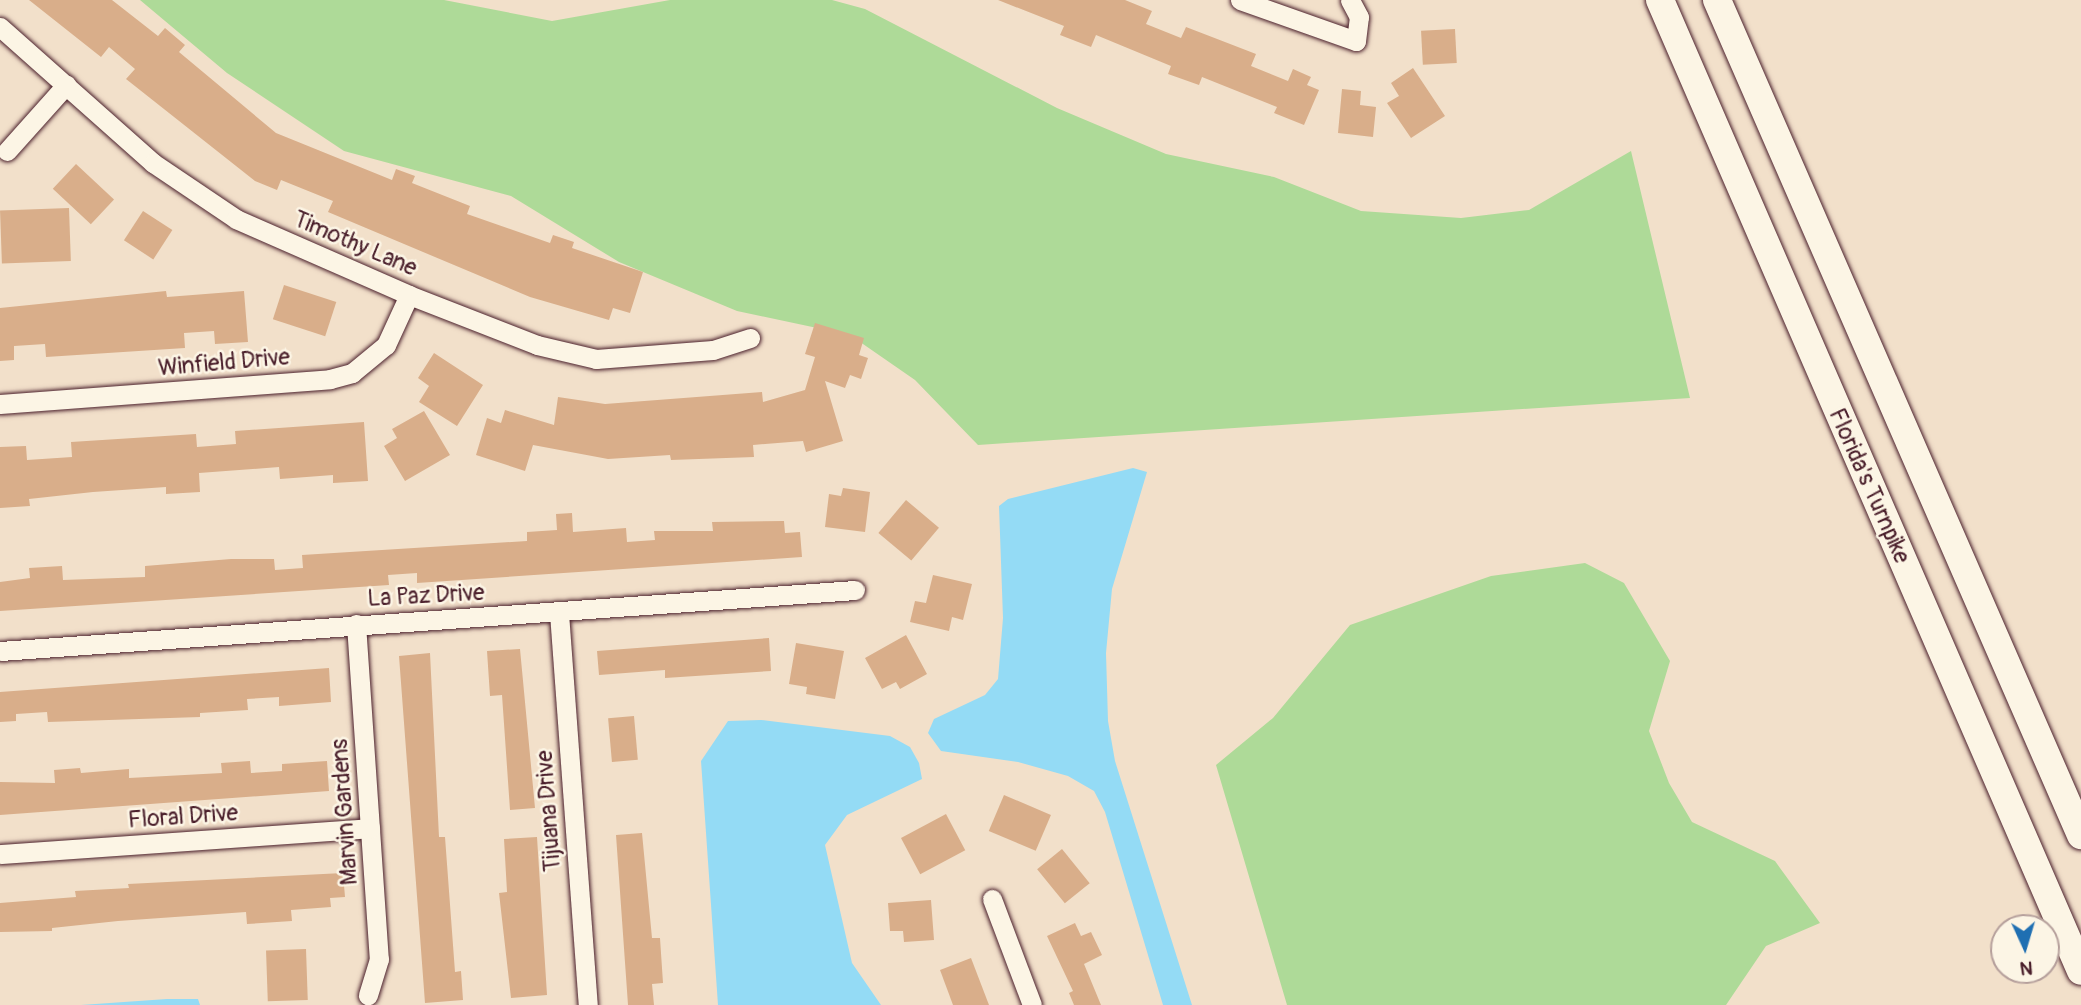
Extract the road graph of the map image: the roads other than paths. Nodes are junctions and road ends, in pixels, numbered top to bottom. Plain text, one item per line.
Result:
1 (1240, 0) edge
2 (1350, 0) edge
3 (1660, 0) edge
4 (1717, 0) edge
5 (1285, 8) edge
6 (0, 27) edge
7 (66, 85) junction
8 (7, 151) dead end
9 (409, 295) junction
10 (750, 338) dead end
11 (0, 404) edge
12 (855, 590) dead end
13 (559, 613) junction
14 (356, 624) junction
15 (0, 651) edge
16 (370, 828) junction
17 (2081, 835) edge
18 (0, 854) edge
19 (992, 899) dead end
20 (2081, 971) edge
21 (368, 995) dead end
22 (588, 1005) edge
23 (1032, 1005) edge

1 - 5 street
2 - 5 street
3 - 20 highway, Florida's Turnpike
4 - 17 highway
6 - 7 street, Timothy Lane
7 - 8 street
7 - 9 street, Timothy Lane
9 - 10 street, Timothy Lane
9 - 11 street, Winfield Drive
12 - 13 street, La Paz Drive
13 - 14 street, La Paz Drive
13 - 22 street, Tijuana Drive
14 - 15 street, La Paz Drive
14 - 16 street, Marvin Gardens
16 - 18 street, Floral Drive
16 - 21 street, Marvin Gardens
19 - 23 street

